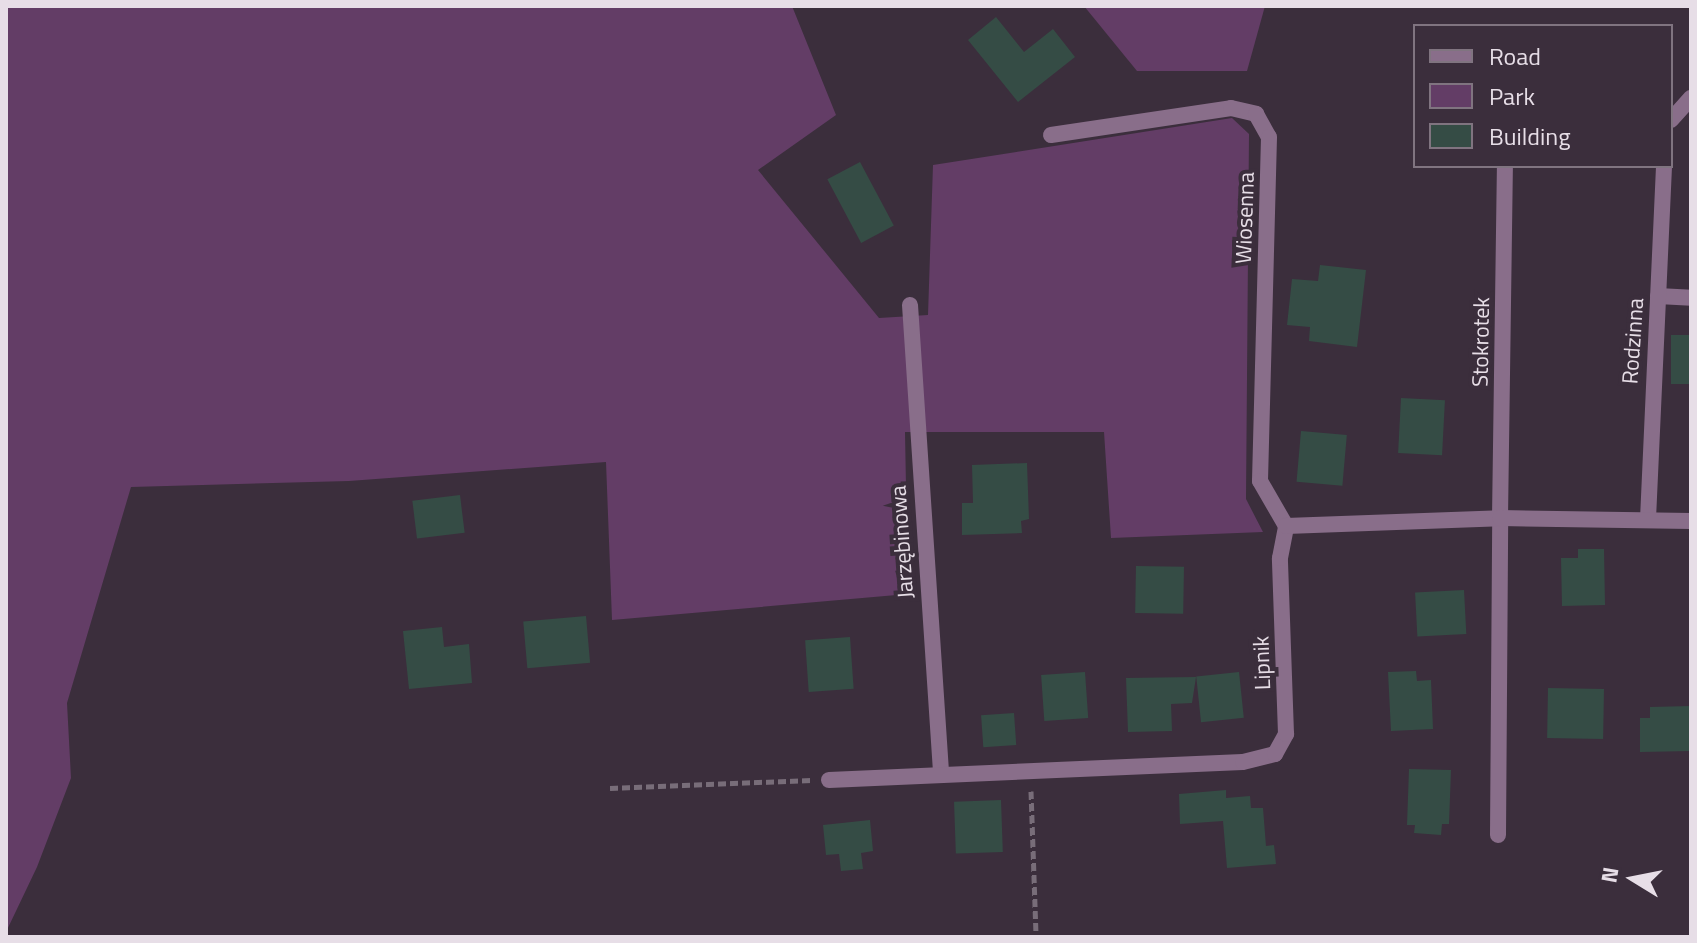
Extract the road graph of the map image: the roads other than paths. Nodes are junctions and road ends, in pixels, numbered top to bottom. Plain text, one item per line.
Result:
1 (1691, 98) edge
2 (1673, 118) edge
3 (1051, 135) dead end
4 (1505, 168) edge
5 (1664, 168) edge
6 (1658, 296) junction
7 (1691, 298) edge
8 (910, 305) dead end
9 (1500, 518) junction
10 (1648, 519) junction
11 (1691, 521) edge
12 (1286, 526) junction
13 (941, 775) junction
14 (829, 780) road end
15 (1498, 835) dead end

1 - 2 street
3 - 12 street, Wiosenna
4 - 9 street, Stokrotek
5 - 6 street, Rodzinna
6 - 7 street
6 - 10 street, Rodzinna
8 - 13 street, Jarzębinowa
9 - 10 street
9 - 12 street
9 - 15 street, Stokrotek
10 - 11 street
12 - 13 street, Lipnik
13 - 14 street, Lipnik

